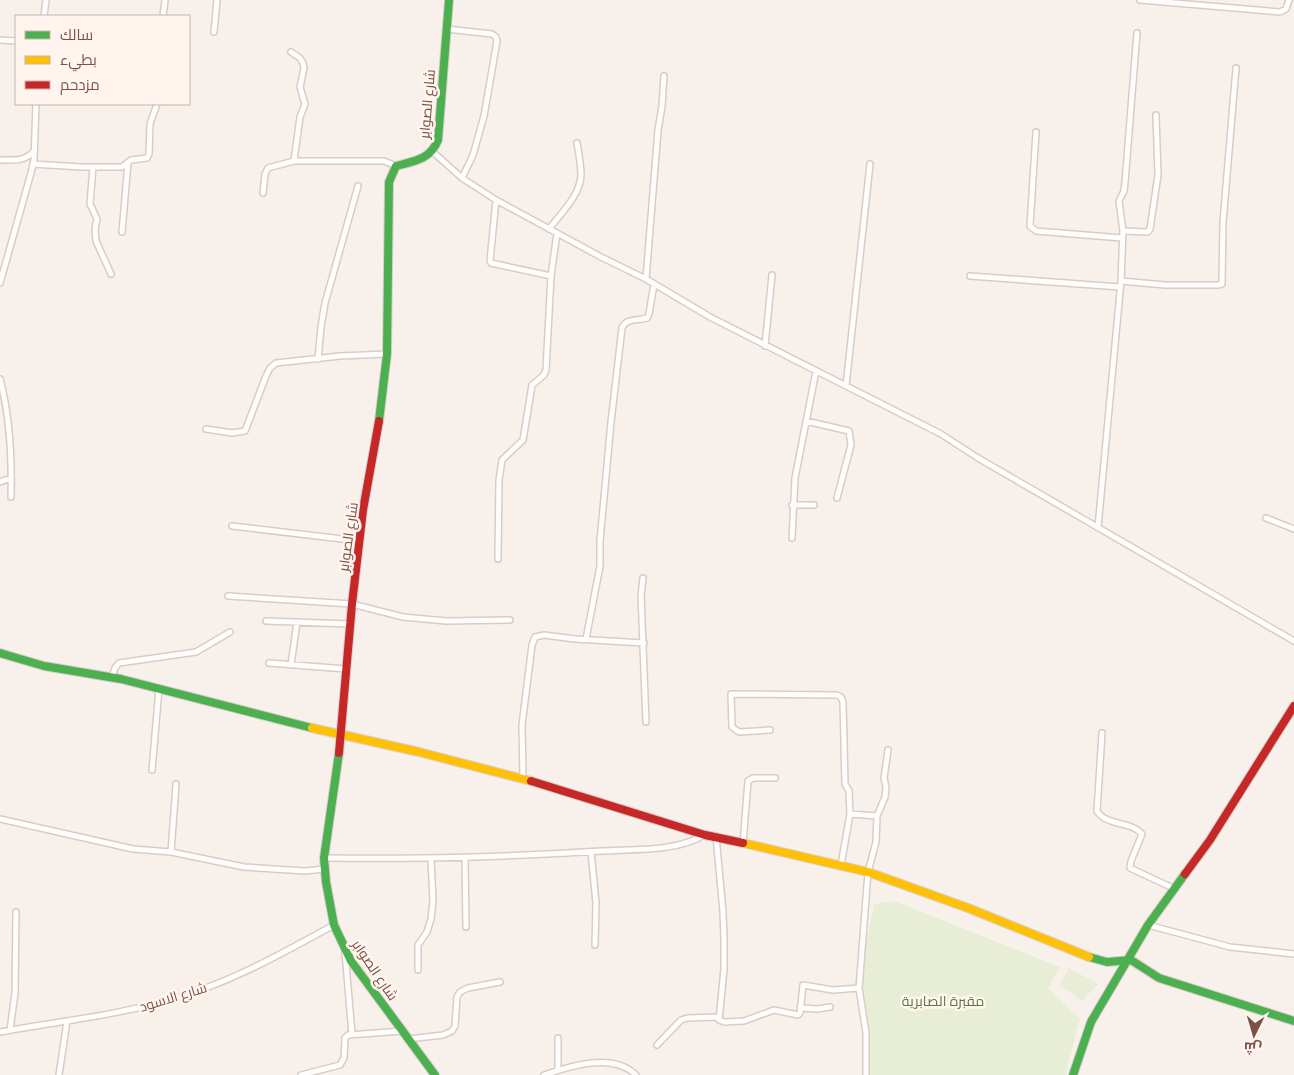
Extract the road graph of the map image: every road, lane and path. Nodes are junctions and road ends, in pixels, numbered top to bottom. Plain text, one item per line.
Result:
1 (46, 0) edge
2 (165, 0) edge
3 (217, 0) edge
4 (449, 0) edge
5 (1140, 0) edge
6 (1289, 0) edge
7 (44, 15) edge
8 (164, 15) edge
9 (446, 29) junction
10 (214, 32) dead end
11 (1137, 33) dead end
12 (0, 40) edge
13 (15, 41) edge
14 (291, 52) dead end
15 (1236, 68) dead end
16 (664, 76) dead end
17 (36, 105) edge
18 (157, 105) edge
19 (1156, 115) dead end
20 (1036, 132) dead end
21 (578, 143) dead end
22 (34, 150) junction
23 (433, 152) junction
24 (0, 160) edge
25 (294, 161) junction
26 (128, 162) junction
27 (33, 164) junction
28 (870, 164) dead end
29 (396, 166) junction
30 (93, 168) junction
31 (462, 178) junction
32 (358, 186) dead end
33 (263, 193) dead end
34 (496, 200) junction
35 (549, 229) junction
36 (1123, 231) junction
37 (122, 232) dead end
38 (557, 233) junction
39 (1122, 238) junction
40 (111, 274) dead end
41 (772, 275) dead end
42 (551, 276) junction
43 (970, 276) dead end
44 (646, 279) junction
45 (0, 283) edge
46 (654, 284) junction
47 (1120, 284) junction
48 (765, 346) junction
49 (387, 354) junction
50 (318, 359) junction
51 (816, 370) junction
52 (0, 379) edge
53 (846, 386) junction
54 (806, 421) junction
55 (206, 429) dead end
56 (11, 478) junction
57 (0, 482) edge
58 (11, 497) dead end
59 (837, 498) dead end
60 (792, 505) junction
61 (814, 506) dead end
62 (1266, 518) dead end
63 (232, 526) dead end
64 (1098, 528) junction
65 (1294, 529) edge
66 (792, 538) dead end
67 (359, 542) junction
68 (498, 559) dead end
69 (644, 578) dead end
70 (228, 596) dead end
71 (352, 604) junction
72 (510, 620) dead end
73 (266, 621) dead end
74 (297, 622) junction
75 (350, 624) junction
76 (230, 632) dead end
77 (586, 639) junction
78 (1294, 641) edge
79 (644, 644) junction
80 (0, 653) edge
81 (269, 663) dead end
82 (291, 665) junction
83 (346, 669) junction
84 (112, 677) junction
85 (159, 689) junction
86 (1294, 706) edge
87 (646, 722) dead end
88 (770, 730) dead end
89 (1102, 733) dead end
90 (340, 735) junction
91 (888, 750) dead end
92 (152, 770) dead end
93 (523, 778) junction
94 (774, 778) dead end
95 (176, 784) dead end
96 (850, 814) junction
97 (877, 816) junction
98 (0, 819) edge
99 (705, 835) junction
100 (716, 836) junction
101 (743, 844) junction
102 (171, 852) junction
103 (591, 852) junction
104 (324, 858) junction
105 (465, 858) junction
106 (431, 859) junction
107 (841, 865) junction
108 (324, 869) junction
109 (868, 872) junction
110 (1175, 889) junction
111 (16, 912) dead end
112 (334, 925) junction
113 (1148, 926) junction
114 (466, 927) dead end
115 (595, 945) dead end
116 (344, 950) junction
117 (1294, 954) edge
118 (1126, 960) junction
119 (418, 970) dead end
120 (500, 982) dead end
121 (860, 988) junction
122 (830, 1007) dead end
123 (800, 1008) junction
124 (718, 1017) junction
125 (67, 1021) junction
126 (1294, 1021) edge
127 (10, 1030) junction
128 (402, 1031) junction
129 (0, 1032) edge
130 (352, 1034) junction
131 (558, 1038) dead end
132 (408, 1039) junction
133 (656, 1045) dead end
134 (558, 1070) junction
135 (59, 1075) edge
136 (301, 1075) edge
137 (435, 1075) edge
138 (544, 1075) edge
139 (636, 1075) edge
140 (866, 1075) edge
141 (1073, 1075) edge

1 - 7 street
2 - 8 street
3 - 10 street
4 - 9 street, شارع الصوابر
5 - 6 street
9 - 23 street, شارع الصوابر
9 - 31 street
11 - 36 street
12 - 13 street
14 - 25 street
15 - 47 street
16 - 44 street
17 - 22 street
18 - 26 street
19 - 36 street
20 - 39 street
21 - 35 street
22 - 24 street
22 - 27 street
23 - 29 street, شارع الصوابر
23 - 31 street
25 - 29 street
25 - 33 street
26 - 30 street
26 - 37 street
27 - 30 street
27 - 45 street
28 - 53 street
29 - 49 street, شارع الصوابر
30 - 40 street
31 - 34 street
32 - 50 street
34 - 35 street
34 - 42 street
35 - 38 street
36 - 39 street
38 - 42 street
38 - 44 street
39 - 47 street
41 - 48 street
42 - 68 street
43 - 47 street
44 - 46 street
46 - 48 street
46 - 77 street
47 - 64 street
48 - 51 street
49 - 50 street
49 - 67 street, شارع الصوابر
50 - 55 street
51 - 53 street
51 - 54 street
52 - 56 street
53 - 64 street
54 - 59 street
54 - 60 street
56 - 57 street
56 - 58 street
60 - 61 street
60 - 66 street
62 - 65 street
63 - 67 street
64 - 78 street
67 - 71 street, شارع الصوابر
69 - 79 street
70 - 71 street
71 - 72 street
71 - 75 street, شارع الصوابر
73 - 74 street
74 - 75 street
74 - 82 street
75 - 83 street, شارع الصوابر
76 - 84 street
77 - 79 street
77 - 93 street
79 - 87 street
80 - 84 street
81 - 82 street
82 - 83 street
83 - 90 street, شارع الصوابر
84 - 85 street
85 - 90 street
85 - 92 street
86 - 110 street
88 - 96 street
89 - 110 street
90 - 93 street
90 - 104 street, شارع الصوابر
91 - 97 street
93 - 99 street
94 - 101 street
95 - 102 street
96 - 97 street
96 - 107 street
97 - 109 street
98 - 102 street
99 - 100 street
99 - 103 street
100 - 101 street
100 - 124 street
101 - 107 street
102 - 108 street
103 - 105 street
103 - 115 street
104 - 106 street
104 - 108 street, شارع الصوابر
105 - 106 street
105 - 114 street
106 - 119 street
107 - 109 street
108 - 112 street, شارع الصوابر
109 - 118 street
109 - 121 street
110 - 113 street
111 - 127 street
112 - 116 street, شارع الصوابر
112 - 125 street, شارع الاسود
113 - 117 street
113 - 118 street
116 - 128 street, شارع الصوابر
116 - 130 street
118 - 126 street
118 - 141 street
120 - 132 street
121 - 123 street
121 - 140 street
122 - 123 street
123 - 124 street
124 - 133 street
125 - 127 street, شارع الاسود
125 - 135 street
127 - 129 street, شارع الاسود
128 - 130 street
128 - 132 street, شارع الصوابر
130 - 136 street
131 - 134 street
132 - 137 street, شارع الصوابر
134 - 138 street
134 - 139 street

